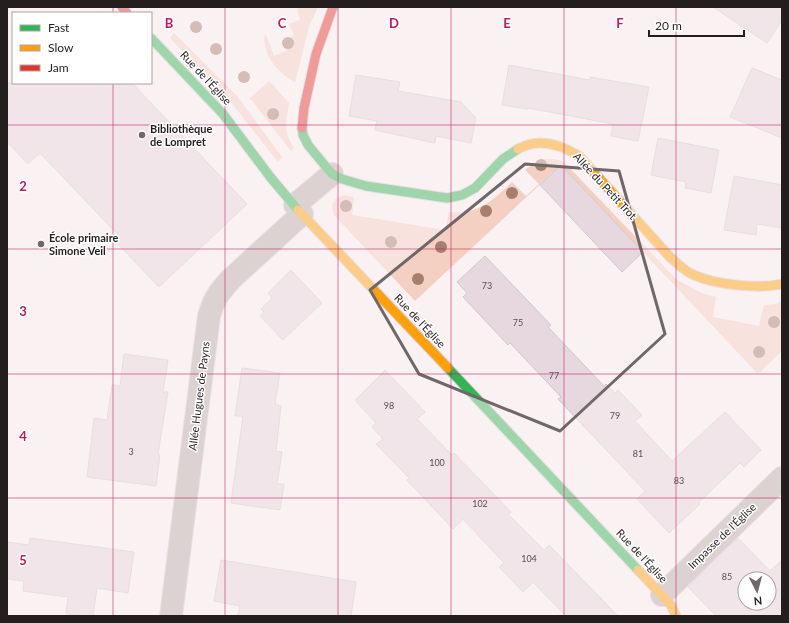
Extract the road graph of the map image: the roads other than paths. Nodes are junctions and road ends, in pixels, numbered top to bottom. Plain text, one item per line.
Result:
1 (333, 7) edge
2 (152, 39) edge
3 (332, 174) junction
4 (298, 209) junction
5 (782, 284) edge
6 (782, 478) edge
7 (662, 595) junction
8 (171, 616) edge
9 (676, 616) edge

1 - 3 street, Allée du Petit Trot
2 - 4 street, Rue de l'Église
3 - 4 street
3 - 5 street, Allée du Petit Trot
4 - 7 street, Rue de l'Église
4 - 8 street, Allée Hugues de Payns
6 - 7 street, Impasse de l'Église
7 - 9 street, Rue de l'Église

